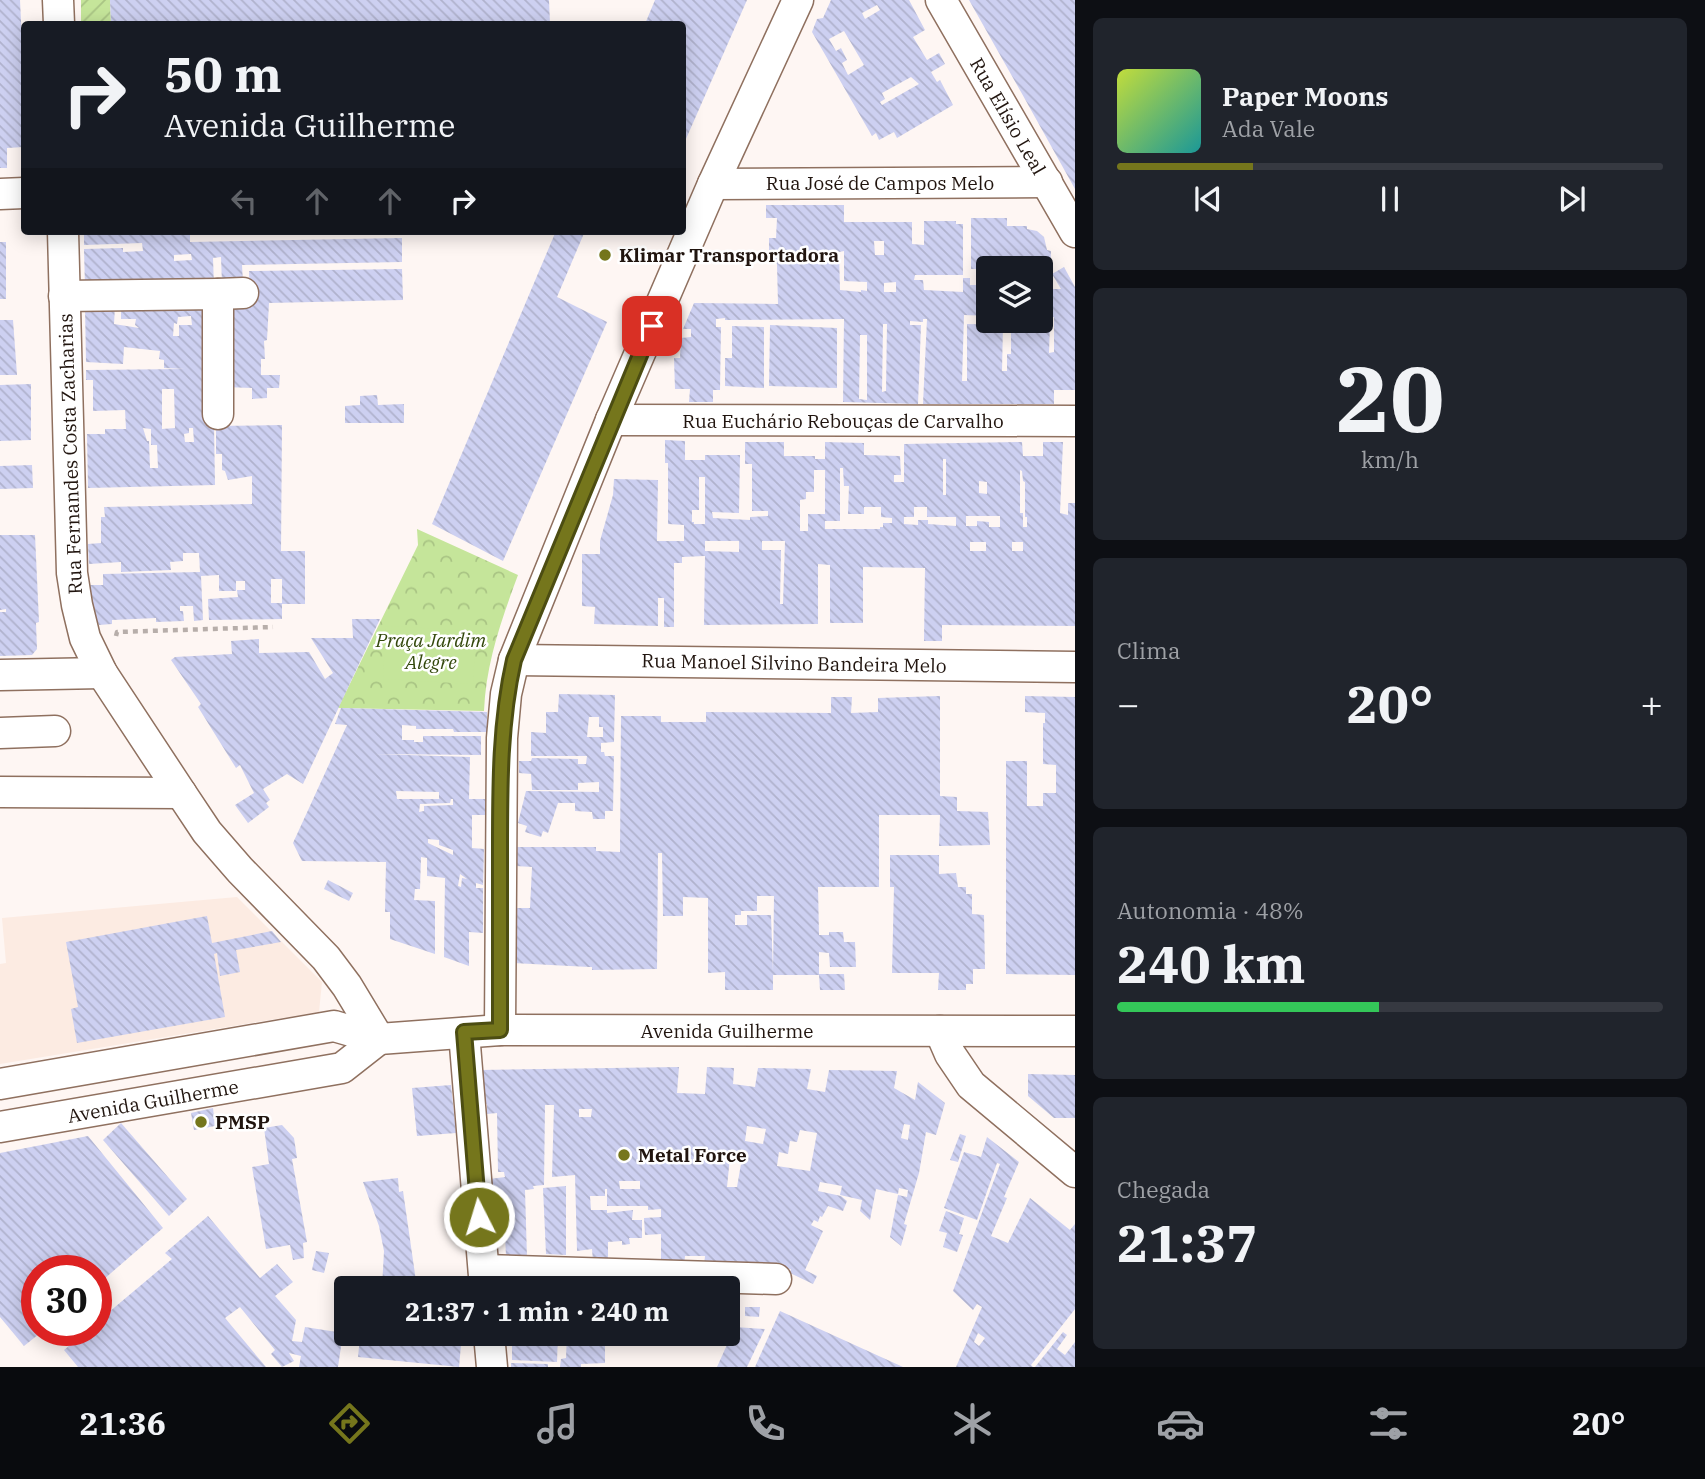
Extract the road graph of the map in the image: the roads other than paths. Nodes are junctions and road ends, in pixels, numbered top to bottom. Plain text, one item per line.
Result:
1 (58, 0) edge
2 (798, 0) edge
3 (941, 0) edge
4 (59, 21) edge
5 (1047, 182) junction
6 (713, 184) junction
7 (21, 193) edge
8 (0, 194) edge
9 (1075, 232) edge
10 (62, 235) edge
11 (64, 296) junction
12 (218, 414) dead end
13 (611, 420) junction
14 (1075, 421) edge
15 (514, 660) junction
16 (1075, 667) edge
17 (102, 673) junction
18 (0, 675) edge
19 (55, 731) dead end
20 (0, 733) edge
21 (0, 792) edge
22 (181, 793) junction
23 (500, 1030) junction
24 (940, 1031) junction
25 (1075, 1031) edge
26 (464, 1032) junction
27 (379, 1039) junction
28 (1, 1084) edge
29 (5, 1127) edge
30 (1075, 1172) edge
31 (485, 1276) edge
32 (740, 1279) edge
33 (776, 1279) dead end
34 (490, 1346) edge
35 (492, 1367) edge

1 - 4 street
2 - 6 street
3 - 5 street, Rua Elísio Leal
5 - 6 street, Rua José de Campos Melo
5 - 9 street, Rua Elísio Leal
6 - 13 street
7 - 8 street
10 - 11 street, Rua Fernandes Costa Zacharias
11 - 12 street
11 - 17 street, Rua Fernandes Costa Zacharias
13 - 14 street, Rua Euchário Rebouças de Carvalho
13 - 15 street
15 - 16 street, Rua Manoel Silvino Bandeira Melo
15 - 23 street
17 - 18 street
17 - 22 street, Rua Fernandes Costa Zacharias
19 - 20 street
21 - 22 street
22 - 27 street, Rua Fernandes Costa Zacharias
23 - 24 street, Avenida Guilherme
23 - 26 street, Avenida Guilherme
24 - 25 street, Avenida Guilherme
24 - 30 street
26 - 27 street, Avenida Guilherme
26 - 31 street
27 - 28 street, Avenida Guilherme
27 - 29 street, Avenida Guilherme
28 - 29 street
32 - 33 street
34 - 35 street

